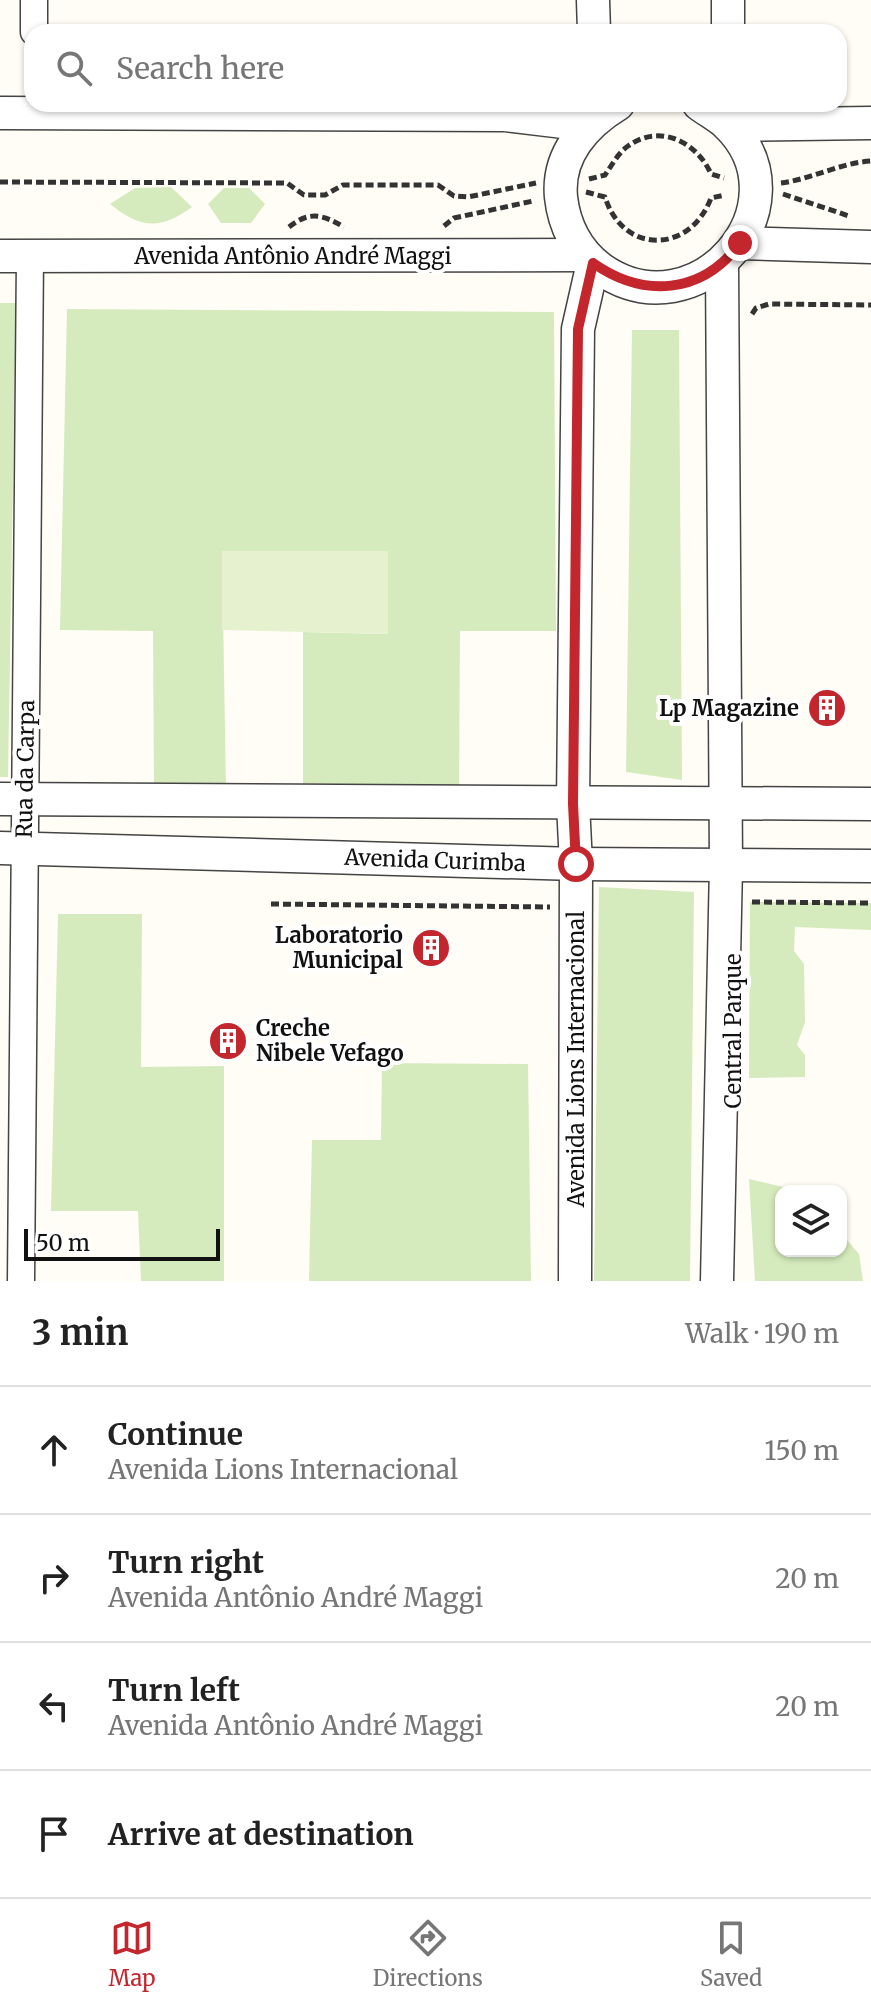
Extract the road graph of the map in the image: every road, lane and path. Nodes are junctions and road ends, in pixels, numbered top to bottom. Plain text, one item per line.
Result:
1 (34, 0) edge
2 (593, 0) edge
3 (728, 0) edge
4 (34, 24) edge
5 (594, 24) edge
6 (728, 24) edge
7 (24, 110) edge
8 (269, 112) edge
9 (0, 113) edge
10 (599, 113) edge
11 (728, 114) edge
12 (871, 123) edge
13 (871, 161) edge
14 (0, 182) edge
15 (561, 186) junction
16 (754, 186) junction
17 (273, 227) dead end
18 (360, 228) dead end
19 (438, 231) dead end
20 (865, 233) edge
21 (731, 254) junction
22 (15, 256) edge
23 (589, 259) junction
24 (871, 305) edge
25 (750, 316) dead end
26 (13, 800) edge
27 (724, 802) junction
28 (573, 804) junction
29 (871, 804) edge
30 (12, 848) edge
31 (576, 864) junction
32 (726, 866) junction
33 (871, 866) edge
34 (871, 903) edge
35 (271, 904) dead end
36 (556, 907) dead end
37 (750, 918) dead end
38 (21, 1281) edge
39 (575, 1281) edge
40 (717, 1281) edge

1 - 4 street
2 - 5 street
3 - 6 street
7 - 9 street
8 - 10 street
10 - 15 street
11 - 12 street
11 - 16 street
13 - 16 path
14 - 15 path
15 - 16 path
15 - 16 path
15 - 19 path
15 - 23 street
16 - 20 path
16 - 21 street
17 - 18 path
20 - 21 street
21 - 23 street, Avenida Antônio André Maggi
21 - 27 street
22 - 23 street, Avenida Antônio André Maggi
22 - 26 street, Rua da Carpa
23 - 28 street, Avenida Lions Internacional
24 - 25 path
26 - 28 street
26 - 30 street, Rua da Carpa
27 - 28 street
27 - 29 street
27 - 32 street
28 - 31 street, Avenida Lions Internacional
30 - 31 street, Avenida Curimba
30 - 38 street, Rua da Carpa
31 - 32 street, Avenida Curimba
31 - 39 street, Avenida Lions Internacional
32 - 33 street, Avenida Curimba
32 - 40 street
34 - 37 path
35 - 36 path

